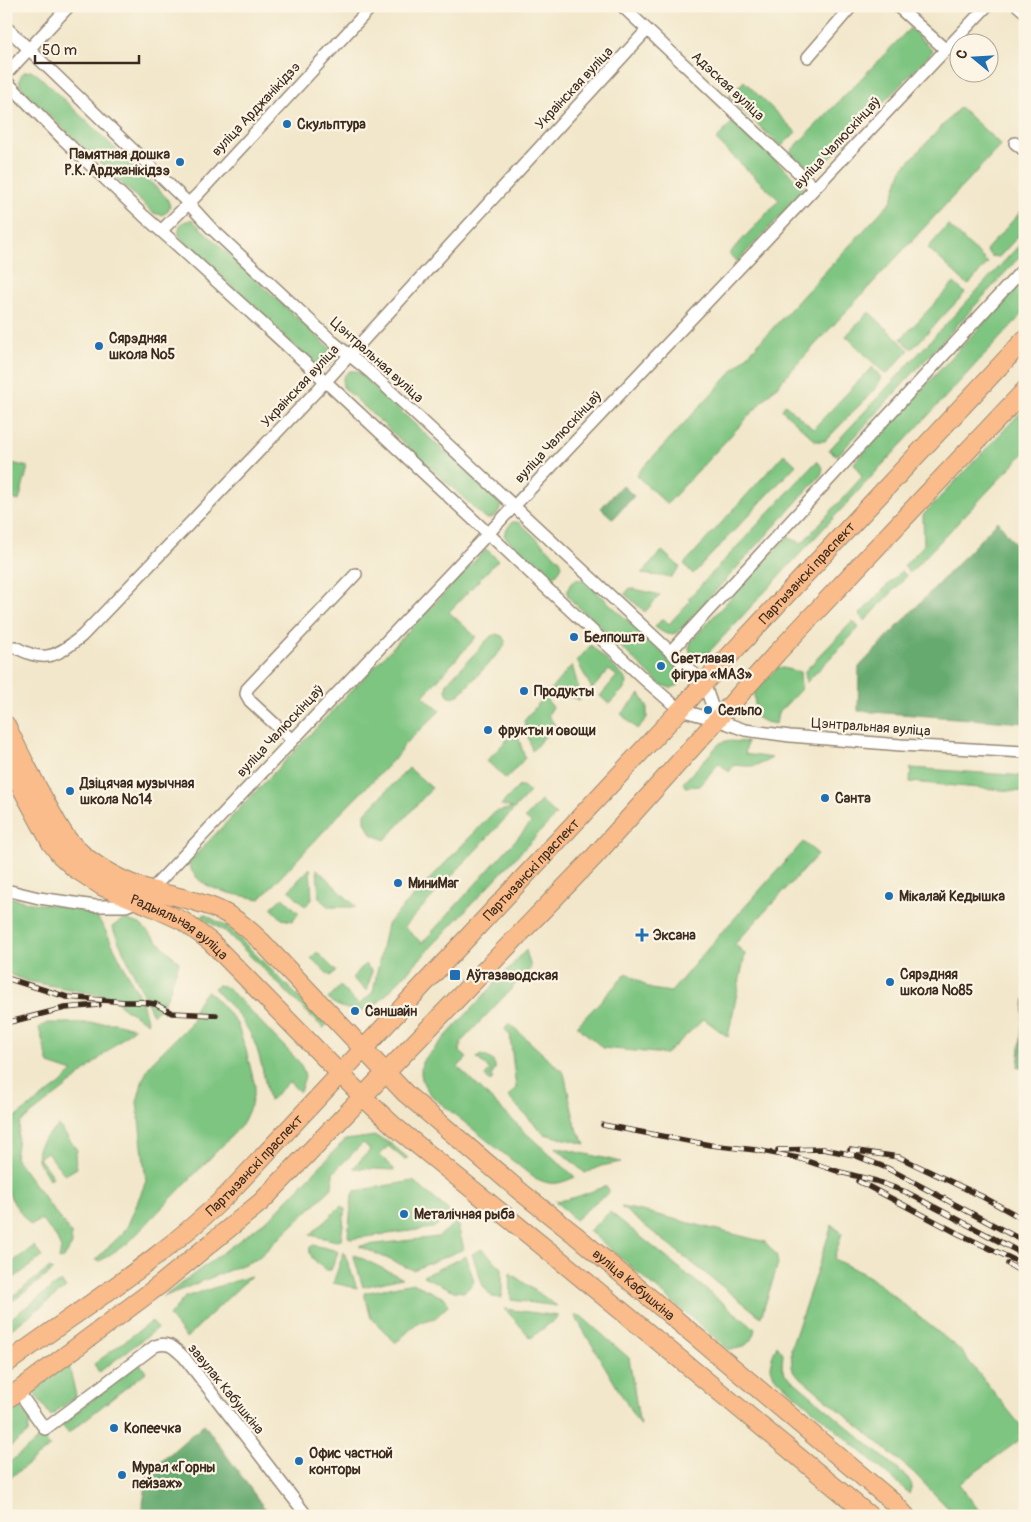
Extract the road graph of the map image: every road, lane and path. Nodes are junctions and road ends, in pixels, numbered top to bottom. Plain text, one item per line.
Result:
1 (68, 6) edge
2 (372, 6) edge
3 (622, 6) edge
4 (852, 6) edge
5 (897, 6) edge
6 (987, 6) edge
7 (1018, 6) edge
8 (1025, 12) edge
9 (6, 27) edge
10 (647, 30) junction
11 (29, 49) junction
12 (946, 50) junction
13 (808, 57) dead end
14 (6, 74) edge
15 (6, 81) edge
16 (1015, 143) dead end
17 (1025, 151) edge
18 (815, 188) junction
19 (188, 203) junction
20 (161, 231) junction
21 (1025, 267) edge
22 (1025, 340) edge
23 (350, 355) junction
24 (326, 381) junction
25 (1025, 390) edge
26 (514, 506) junction
27 (488, 533) junction
28 (356, 574) dead end
29 (15, 647) dead end
30 (670, 652) junction
31 (704, 683) junction
32 (680, 710) junction
33 (718, 720) junction
34 (6, 725) edge
35 (292, 740) junction
36 (1025, 752) edge
37 (6, 759) edge
38 (152, 889) junction
39 (6, 890) edge
40 (138, 901) junction
41 (364, 1050) junction
42 (341, 1074) junction
43 (386, 1074) junction
44 (363, 1097) junction
45 (23, 1352) junction
46 (6, 1364) edge
47 (12, 1395) edge
48 (306, 1516) edge
49 (870, 1516) edge
50 (906, 1516) edge

1 - 11 street
2 - 19 street, вуліца Арджанікідзэ
3 - 10 street, Адэская вуліца
4 - 13 street
5 - 12 street
6 - 12 street, вуліца Чалюскінцаў
7 - 8 street
9 - 11 street, Цэнтральная вуліца
10 - 18 street, Адэская вуліца
10 - 23 street, Украінская вуліца
11 - 14 street
11 - 19 street, Цэнтральная вуліца
12 - 18 street, вуліца Чалюскінцаў
15 - 20 street, Цэнтральная вуліца
16 - 17 street
18 - 26 street, вуліца Чалюскінцаў
19 - 20 street, вуліца Арджанікідзэ
19 - 23 street, Цэнтральная вуліца
20 - 24 street, Цэнтральная вуліца
21 - 30 street
22 - 31 main road, Партызанскі праспект
23 - 24 street, Украінская вуліца
23 - 26 street, Цэнтральная вуліца
24 - 27 street, Цэнтральная вуліца
24 - 29 street, Украінская вуліца
25 - 33 main road, Партызанскі праспект
26 - 27 street, вуліца Чалюскінцаў
26 - 30 street, Цэнтральная вуліца
27 - 32 street, Цэнтральная вуліца
27 - 35 street, вуліца Чалюскінцаў
28 - 35 street
30 - 31 street, Цэнтральная вуліца
31 - 32 main road, Партызанскі праспект
31 - 33 street, Цэнтральная вуліца
32 - 33 street, Цэнтральная вуліца
32 - 41 main road, Партызанскі праспект
33 - 36 street, Цэнтральная вуліца
33 - 43 main road, Партызанскі праспект
34 - 38 main road, Радыяльная вуліца
35 - 38 street, вуліца Чалюскінцаў
37 - 40 main road, Радыяльная вуліца
38 - 41 main road, Радыяльная вуліца
39 - 40 street
40 - 42 main road, Радыяльная вуліца
41 - 42 main road, Партызанскі праспект
41 - 43 main road, вуліца Кабушкіна
42 - 44 main road, Радыяльная вуліца
42 - 45 main road, Партызанскі праспект
43 - 44 main road, Партызанскі праспект
43 - 50 main road, вуліца Кабушкіна
44 - 47 main road, Партызанскі праспект
44 - 49 main road, вуліца Кабушкіна
45 - 46 main road, Партызанскі праспект
45 - 47 main road
47 - 48 street, завулак Кабушкіна

